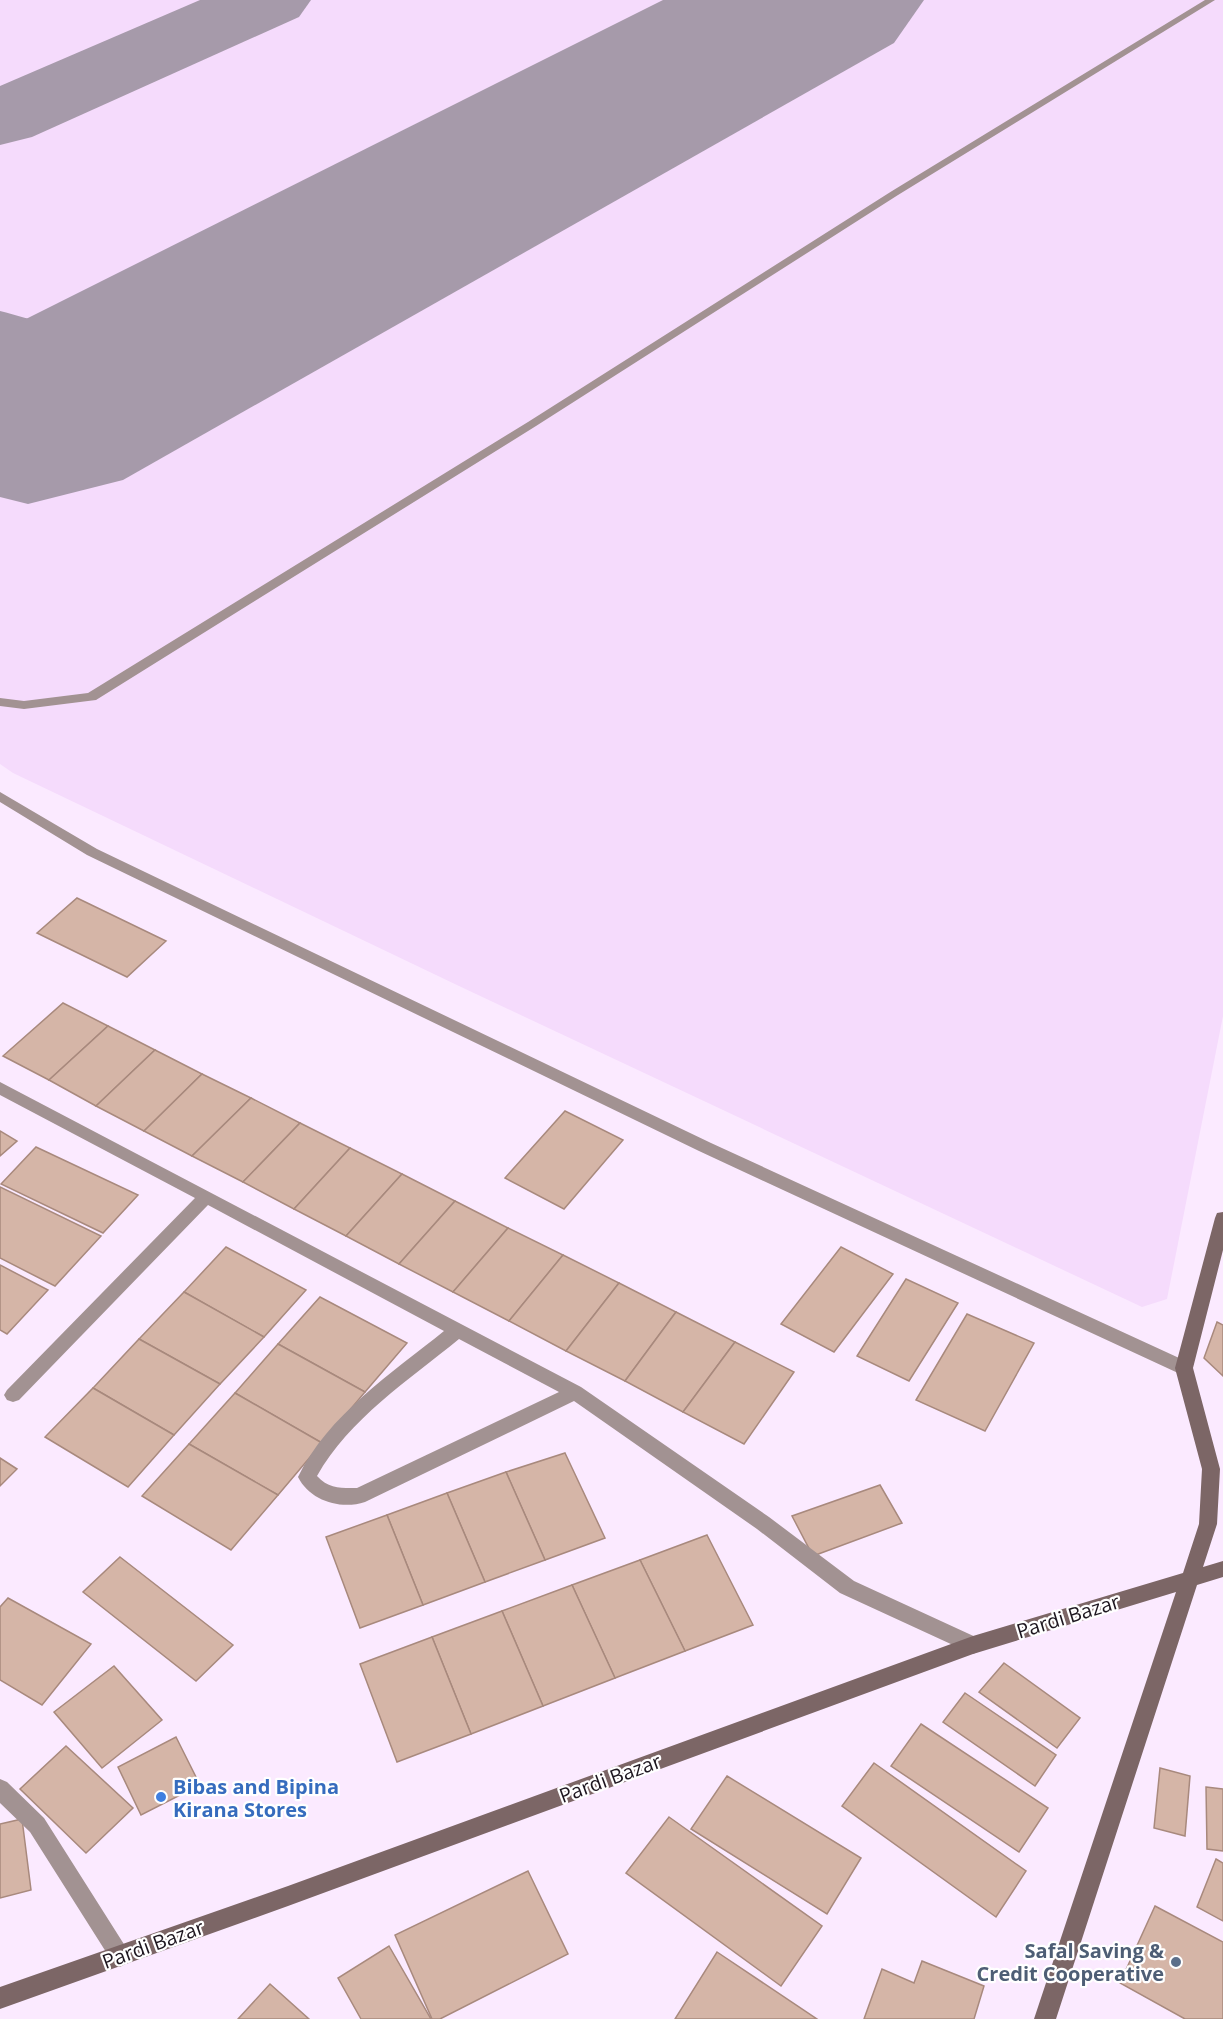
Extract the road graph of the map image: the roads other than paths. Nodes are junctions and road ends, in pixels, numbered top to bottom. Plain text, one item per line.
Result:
1 (1211, 0) edge
2 (0, 702) edge
3 (0, 796) edge
4 (0, 1088) edge
5 (206, 1197) junction
6 (1223, 1218) edge
7 (457, 1330) junction
8 (1184, 1368) junction
9 (575, 1392) junction
10 (13, 1395) dead end
11 (1223, 1569) edge
12 (1190, 1579) junction
13 (974, 1645) junction
14 (0, 1789) edge
15 (120, 1956) junction
16 (0, 1998) edge
17 (1045, 2019) edge

1 - 2 street
3 - 8 street
4 - 5 street
5 - 7 street
5 - 10 street
6 - 8 main road
7 - 9 street
7 - 9 street
8 - 12 main road
9 - 13 street
11 - 12 main road, Pardi Bazar
12 - 13 main road, Pardi Bazar
12 - 17 main road
13 - 15 main road, Pardi Bazar
14 - 15 street
15 - 16 main road, Pardi Bazar

